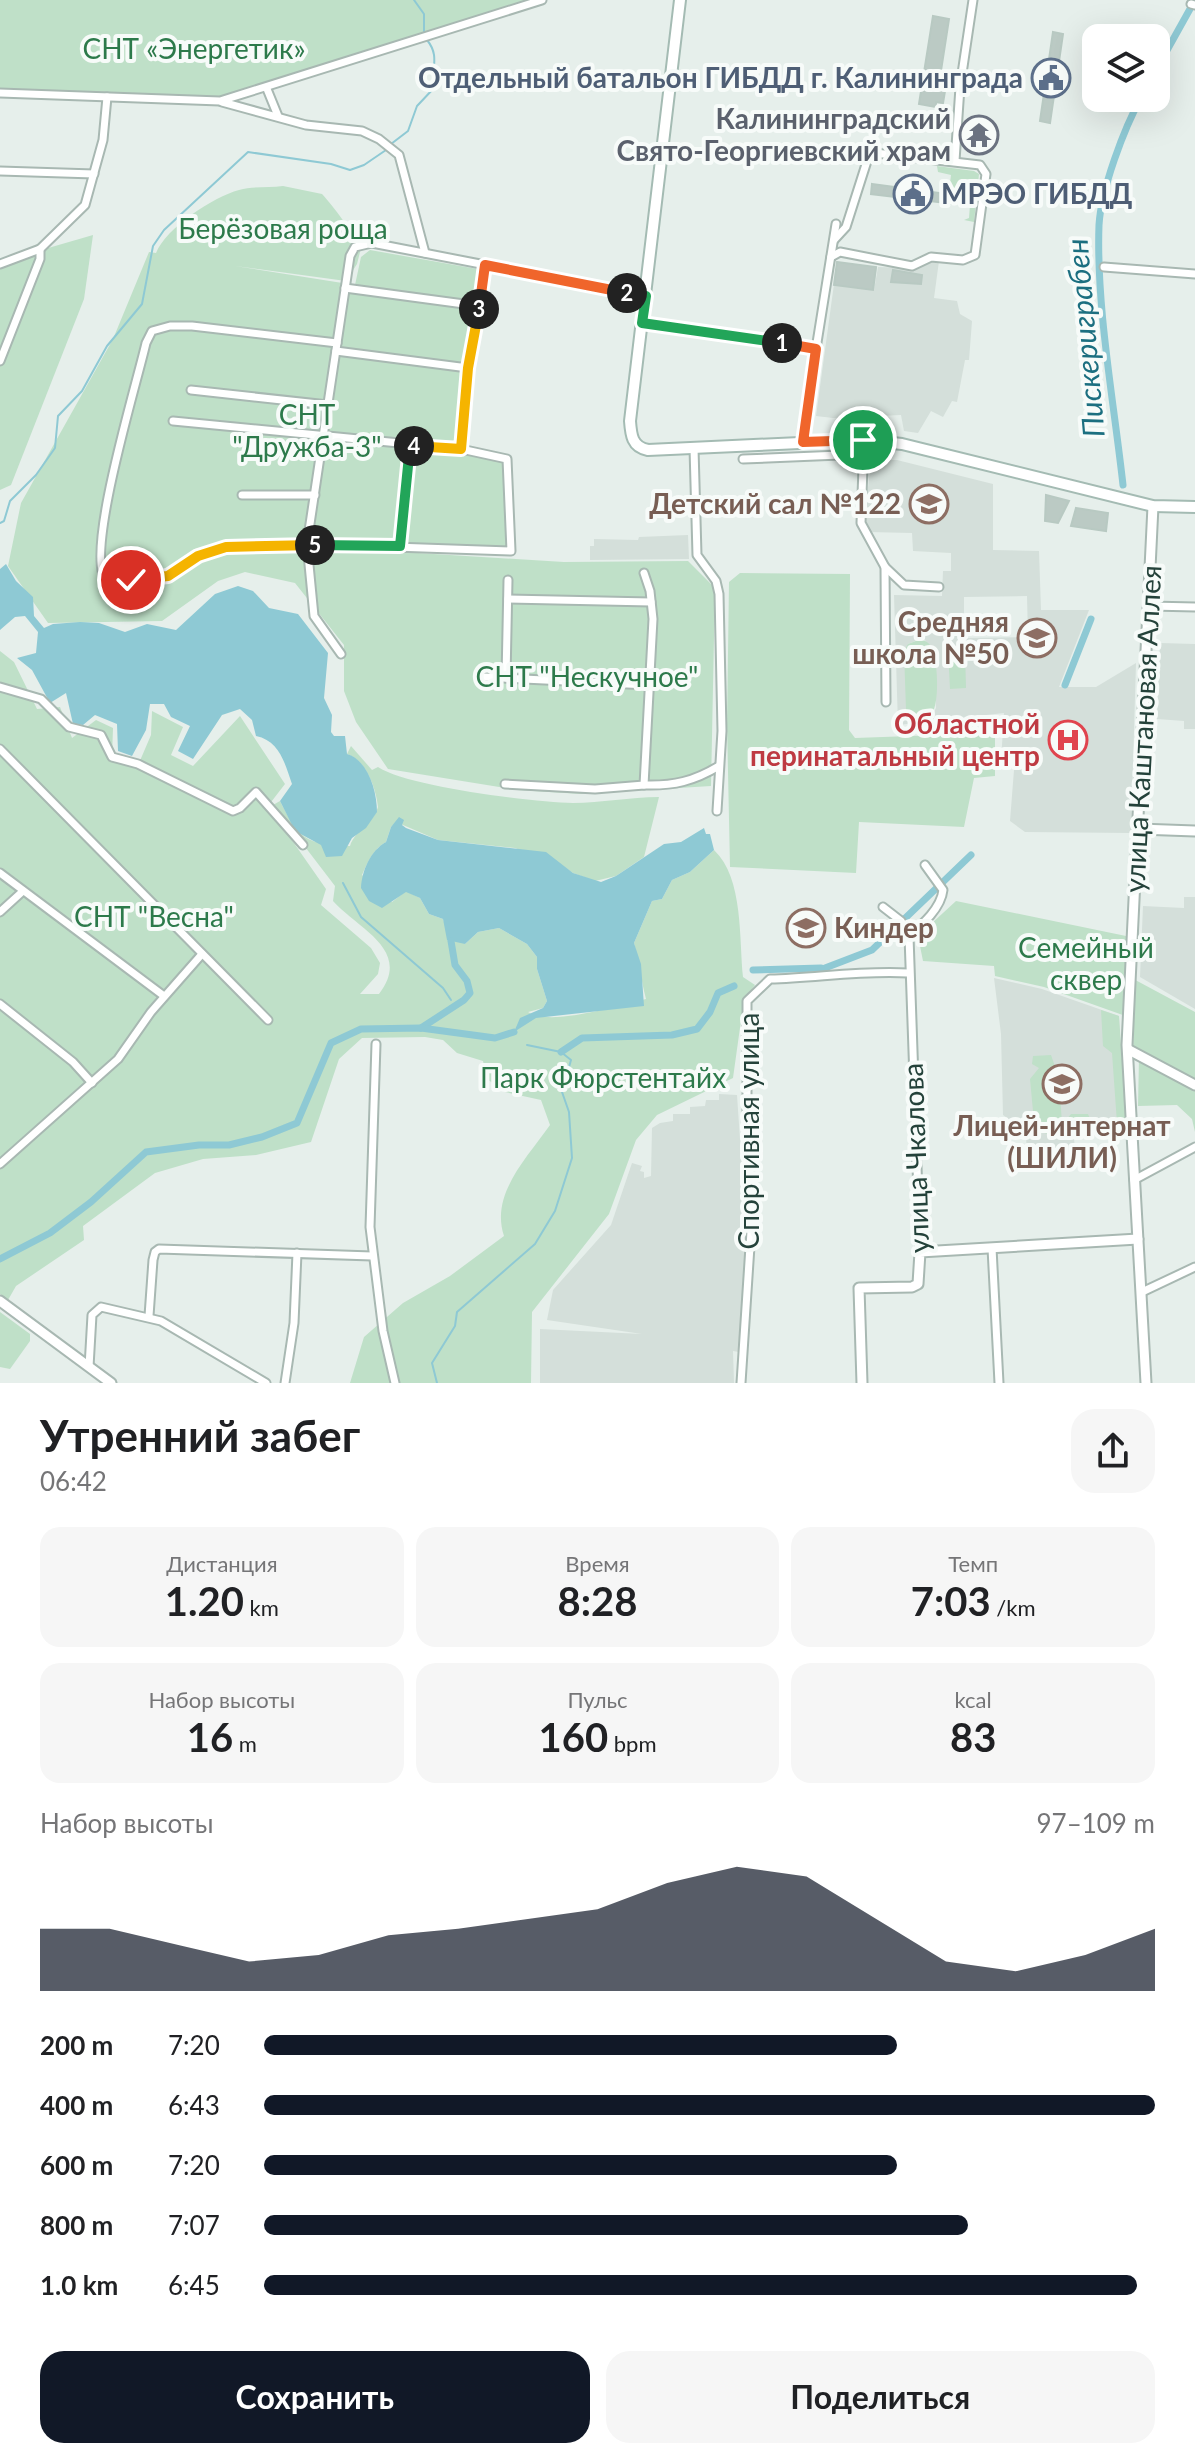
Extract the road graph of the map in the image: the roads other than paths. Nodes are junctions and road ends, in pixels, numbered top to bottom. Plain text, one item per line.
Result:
1 (542, 0) edge
2 (680, 0) edge
3 (973, 0) edge
4 (267, 89) junction
5 (0, 93) edge
6 (107, 97) junction
7 (220, 101) junction
8 (278, 116) junction
9 (955, 161) junction
10 (0, 171) edge
11 (94, 174) junction
12 (836, 224) dead end
13 (834, 240) junction
14 (40, 249) junction
15 (425, 253) junction
16 (831, 257) junction
17 (0, 264) edge
18 (485, 265) junction
19 (1104, 267) dead end
20 (1195, 274) edge
21 (345, 288) junction
22 (646, 296) junction
23 (479, 306) junction
24 (642, 323) junction
25 (337, 347) junction
26 (816, 349) junction
27 (0, 361) edge
28 (468, 368) junction
29 (191, 390) dead end
30 (328, 405) junction
31 (173, 421) dead end
32 (324, 437) junction
33 (864, 440) junction
34 (803, 442) junction
35 (410, 446) junction
36 (694, 448) junction
37 (461, 449) junction
38 (864, 454) junction
39 (743, 459) dead end
40 (242, 495) dead end
41 (315, 495) junction
42 (1153, 506) junction
43 (1195, 507) edge
44 (307, 544) junction
45 (400, 546) junction
46 (885, 567) junction
47 (644, 573) dead end
48 (508, 580) dead end
49 (939, 587) dead end
50 (508, 599) junction
51 (651, 602) junction
52 (1150, 606) junction
53 (1195, 607) edge
54 (341, 654) dead end
55 (484, 677) dead end
56 (506, 678) junction
57 (648, 685) junction
58 (0, 687) edge
59 (886, 702) dead end
60 (0, 749) edge
61 (719, 766) junction
62 (505, 784) dead end
63 (644, 785) junction
64 (717, 811) dead end
65 (1139, 829) junction
66 (1195, 831) edge
67 (303, 845) dead end
68 (925, 865) dead end
69 (0, 873) edge
70 (23, 891) junction
71 (883, 907) dead end
72 (0, 912) edge
73 (909, 936) junction
74 (202, 954) junction
75 (908, 973) junction
76 (164, 996) junction
77 (0, 1004) edge
78 (268, 1020) dead end
79 (376, 1044) dead end
80 (1128, 1049) junction
81 (92, 1083) junction
82 (1195, 1085) edge
83 (1195, 1147) edge
84 (0, 1164) edge
85 (1134, 1180) junction
86 (1138, 1239) junction
87 (992, 1248) junction
88 (920, 1252) junction
89 (297, 1253) junction
90 (372, 1256) junction
91 (1195, 1267) edge
92 (1142, 1292) junction
93 (0, 1301) edge
94 (149, 1316) junction
95 (89, 1367) junction
96 (111, 1383) edge
97 (266, 1383) edge
98 (285, 1383) edge
99 (395, 1383) edge
100 (741, 1383) edge
101 (862, 1383) edge
102 (999, 1383) edge
103 (1146, 1383) edge

1 - 4 street
2 - 22 main road
3 - 9 street
4 - 7 street
4 - 8 street
5 - 6 street
6 - 7 street
6 - 11 street
7 - 8 street
8 - 15 street
9 - 13 street
9 - 16 street
10 - 11 street
11 - 14 street
12 - 13 street
13 - 16 street
14 - 17 street
14 - 27 street
15 - 18 street
15 - 21 street
16 - 26 street
18 - 22 street
18 - 23 street
19 - 20 street
21 - 23 street
21 - 25 street
22 - 24 main road
23 - 28 street
24 - 26 street
24 - 36 main road
25 - 28 street
25 - 30 street
25 - 44 street
26 - 34 street
28 - 37 street
29 - 30 street
30 - 32 street
31 - 32 street
32 - 35 street
32 - 41 street
33 - 34 main road
33 - 38 street
33 - 42 main road
34 - 36 main road
35 - 37 street
35 - 45 street
36 - 61 street
37 - 45 street
38 - 39 street
38 - 46 street
40 - 41 street
41 - 44 street
42 - 43 main road
42 - 52 street, улица Каштановая Аллея
44 - 45 street
44 - 54 street
46 - 49 street
46 - 59 street
47 - 51 street
48 - 50 street
50 - 51 street
50 - 56 street
51 - 57 street
52 - 53 street
52 - 65 street, улица Каштановая Аллея
55 - 56 street
56 - 57 street
57 - 63 street
58 - 67 street
60 - 74 street
61 - 63 street
61 - 64 street
62 - 63 street
65 - 66 street
65 - 80 street, улица Каштановая Аллея
68 - 73 street
69 - 70 street
70 - 72 street
70 - 76 street
71 - 73 street
73 - 75 street, улица Чкалова
74 - 76 street
74 - 78 street
75 - 88 street, улица Чкалова
75 - 100 street, Спортивная улица
76 - 81 street
77 - 81 street
79 - 90 street
80 - 82 street
80 - 85 street, улица Каштановая Аллея
81 - 84 street
83 - 85 street
85 - 86 street, улица Каштановая Аллея
86 - 87 street
86 - 92 street, улица Каштановая Аллея
87 - 88 street
87 - 102 street
88 - 101 street, улица Чкалова
89 - 90 street
89 - 94 street
89 - 98 street
90 - 99 street
91 - 92 street
92 - 103 street, улица Каштановая Аллея
93 - 95 street
94 - 95 street
94 - 97 street
95 - 96 street

